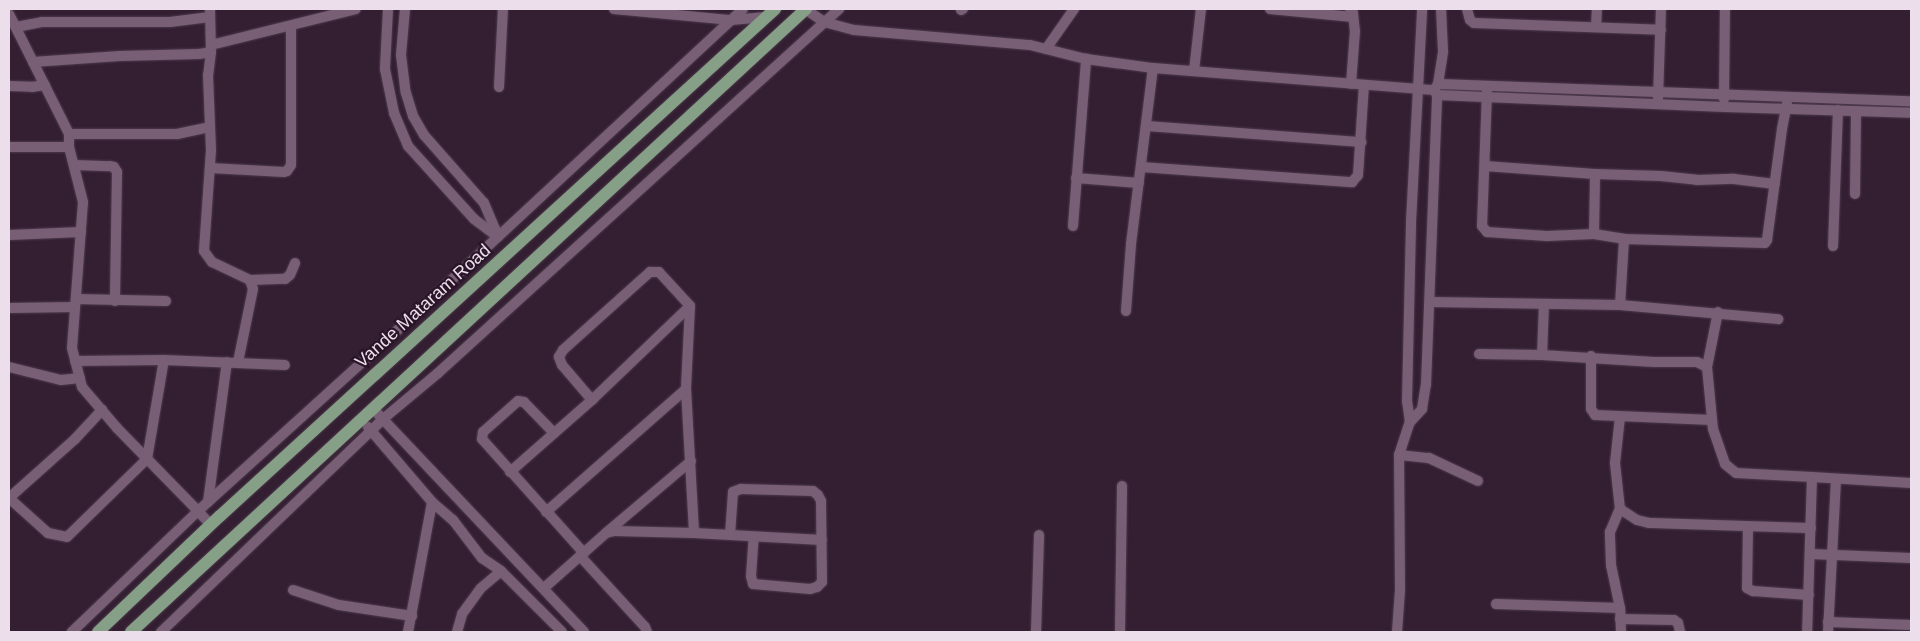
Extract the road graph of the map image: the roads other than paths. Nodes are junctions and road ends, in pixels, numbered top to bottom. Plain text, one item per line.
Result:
1 (356, 9) edge
2 (388, 9) edge
3 (405, 9) edge
4 (503, 9) edge
5 (619, 9) edge
6 (743, 9) edge
7 (805, 9) edge
8 (840, 9) edge
9 (1074, 9) edge
10 (1201, 9) edge
11 (1270, 9) edge
12 (1422, 9) edge
13 (1441, 9) edge
14 (1467, 9) edge
15 (1597, 9) edge
16 (1661, 9) edge
17 (1725, 9) edge
18 (210, 13) edge
19 (770, 13) edge
20 (1352, 13) edge
21 (731, 20) junction
22 (12, 21) edge
23 (824, 22) junction
24 (291, 26) junction
25 (1596, 28) junction
26 (1661, 30) junction
27 (211, 48) junction
28 (1046, 49) junction
29 (1086, 59) junction
30 (32, 62) junction
31 (1154, 68) junction
32 (1194, 71) junction
33 (1351, 84) junction
34 (44, 85) junction
35 (1364, 85) junction
36 (1488, 85) junction
37 (9, 86) edge
38 (499, 87) dead end
39 (1419, 90) junction
40 (1436, 90) junction
41 (1659, 91) junction
42 (1724, 94) junction
43 (1788, 96) junction
44 (1487, 97) junction
45 (1911, 101) edge
46 (1657, 103) junction
47 (1725, 107) junction
48 (1787, 108) junction
49 (1838, 110) junction
50 (1856, 110) junction
51 (1911, 113) edge
52 (1147, 126) junction
53 (209, 127) junction
54 (69, 134) junction
55 (1361, 142) junction
56 (69, 146) junction
57 (9, 147) edge
58 (74, 165) junction
59 (1485, 166) junction
60 (1141, 167) junction
61 (210, 168) junction
62 (1595, 174) junction
63 (1076, 178) junction
64 (1139, 183) junction
65 (1776, 184) junction
66 (1855, 194) dead end
67 (1073, 226) dead end
68 (81, 232) junction
69 (1594, 234) junction
70 (9, 235) edge
71 (498, 237) junction
72 (1624, 239) junction
73 (1834, 246) dead end
74 (296, 263) dead end
75 (250, 280) junction
76 (115, 301) junction
77 (166, 301) dead end
78 (1430, 302) junction
79 (76, 303) junction
80 (1544, 304) junction
81 (1620, 305) junction
82 (690, 306) junction
83 (9, 308) edge
84 (1126, 311) dead end
85 (1718, 312) junction
86 (1778, 319) dead end
87 (1479, 354) dead end
88 (1542, 355) junction
89 (1591, 356) junction
90 (164, 360) junction
91 (75, 361) junction
92 (227, 362) junction
93 (238, 362) junction
94 (286, 365) dead end
95 (9, 366) edge
96 (1707, 368) junction
97 (80, 378) junction
98 (686, 390) junction
99 (592, 400) junction
100 (373, 407) junction
101 (102, 410) junction
102 (360, 418) junction
103 (1620, 418) junction
104 (383, 419) junction
105 (1712, 420) junction
106 (1410, 422) junction
107 (371, 431) junction
108 (554, 433) junction
109 (1399, 455) junction
110 (147, 459) junction
111 (690, 462) junction
112 (510, 472) junction
113 (1812, 477) junction
114 (1836, 479) junction
115 (1478, 482) dead end
116 (1911, 484) edge
117 (1122, 486) dead end
118 (9, 498) edge
119 (208, 502) junction
120 (432, 502) junction
121 (1620, 509) junction
122 (198, 511) junction
123 (546, 512) junction
124 (211, 525) junction
125 (1748, 527) junction
126 (1811, 528) junction
127 (694, 532) junction
128 (606, 533) junction
129 (730, 535) junction
130 (1039, 535) dead end
131 (754, 537) junction
132 (822, 540) junction
133 (1810, 554) junction
134 (582, 555) junction
135 (1832, 556) junction
136 (1911, 558) edge
137 (501, 570) junction
138 (544, 588) junction
139 (293, 590) dead end
140 (1809, 595) junction
141 (1496, 604) dead end
142 (1620, 614) junction
143 (412, 616) junction
144 (1911, 625) edge
145 (1828, 627) edge
146 (72, 632) edge
147 (98, 632) edge
148 (130, 632) edge
149 (161, 632) edge
150 (408, 632) edge
151 (457, 632) edge
152 (562, 632) edge
153 (584, 632) edge
154 (646, 632) edge
155 (1036, 632) edge
156 (1120, 632) edge
157 (1397, 632) edge
158 (1621, 632) edge
159 (1680, 632) edge
160 (1807, 632) edge

1 - 24 street
2 - 71 street
3 - 71 street
4 - 38 street
5 - 21 street
6 - 21 street
7 - 23 street
7 - 100 main road
8 - 23 street
9 - 28 street
10 - 32 street
11 - 20 street
12 - 39 street
13 - 40 street
14 - 25 street
15 - 25 street
16 - 26 street
17 - 42 street
18 - 22 street
18 - 27 street
19 - 21 street
19 - 124 main road, Vande Mataram Road
20 - 33 street
21 - 71 street
22 - 30 street
23 - 28 street
23 - 104 street
24 - 27 street
24 - 61 street
25 - 26 street
26 - 41 street
27 - 30 street
27 - 53 street
28 - 29 street
29 - 31 street
29 - 63 street
30 - 34 street
31 - 32 street
31 - 52 street
32 - 33 street
33 - 35 street
34 - 37 street
34 - 54 street
35 - 39 street
35 - 55 street
36 - 40 street
36 - 41 street
36 - 44 street
39 - 40 street
39 - 106 street
40 - 44 street
40 - 78 street
41 - 42 street
41 - 46 street
42 - 43 street
42 - 47 street
43 - 45 street
43 - 48 street
44 - 46 street
44 - 59 street
46 - 47 street
47 - 48 street
48 - 49 street
48 - 65 street
49 - 50 street
49 - 73 street
50 - 51 street
50 - 66 street
52 - 55 street
52 - 60 street
53 - 54 street
53 - 61 street
54 - 56 street
55 - 60 street
56 - 57 street
56 - 58 street
58 - 68 street
58 - 76 street
59 - 62 street
59 - 69 street
60 - 64 street
61 - 75 street
62 - 65 street
62 - 69 street
63 - 64 street
63 - 67 street
64 - 84 street
65 - 72 street
68 - 70 street
68 - 79 street
69 - 72 street
71 - 119 street
72 - 81 street
74 - 75 street
75 - 93 street
76 - 77 street
76 - 79 street
78 - 80 street
78 - 106 street
79 - 83 street
79 - 91 street
80 - 81 street
80 - 88 street
81 - 85 street
82 - 98 street
82 - 99 street
82 - 99 street
85 - 86 street
85 - 96 street
87 - 88 street
88 - 89 street
89 - 96 street
89 - 103 street
90 - 91 street
90 - 92 street
90 - 110 street
91 - 97 street
92 - 93 street
92 - 119 street
93 - 94 street
95 - 97 street
96 - 105 street
97 - 101 street
98 - 111 street
98 - 123 street
99 - 108 street
100 - 102 main road
100 - 104 street
101 - 110 street
101 - 118 street
102 - 107 street
102 - 148 main road
103 - 105 street
103 - 121 street
104 - 107 street
104 - 138 street
105 - 113 street
106 - 109 street
107 - 120 street
107 - 149 street
108 - 112 street
108 - 112 street
109 - 115 street
109 - 157 street
110 - 118 street
110 - 122 street
111 - 127 street
111 - 128 street
112 - 123 street
113 - 114 street
113 - 126 street
114 - 116 street
114 - 135 street
117 - 156 street
119 - 122 street
120 - 137 street
120 - 143 street
121 - 125 street
121 - 142 street
122 - 124 street
122 - 146 street
123 - 134 street
124 - 147 main road, Vande Mataram Road
125 - 126 street
125 - 140 street
126 - 133 street
127 - 128 street
127 - 129 street
128 - 134 street
129 - 131 street
129 - 132 street
130 - 155 street
131 - 132 street
131 - 132 street
133 - 135 street
133 - 140 street
134 - 138 street
134 - 154 street
135 - 136 street
135 - 145 street
137 - 151 street
137 - 152 street
138 - 153 street
139 - 143 street
140 - 160 street
141 - 142 street
142 - 158 street
142 - 159 street
143 - 150 street
144 - 145 street

